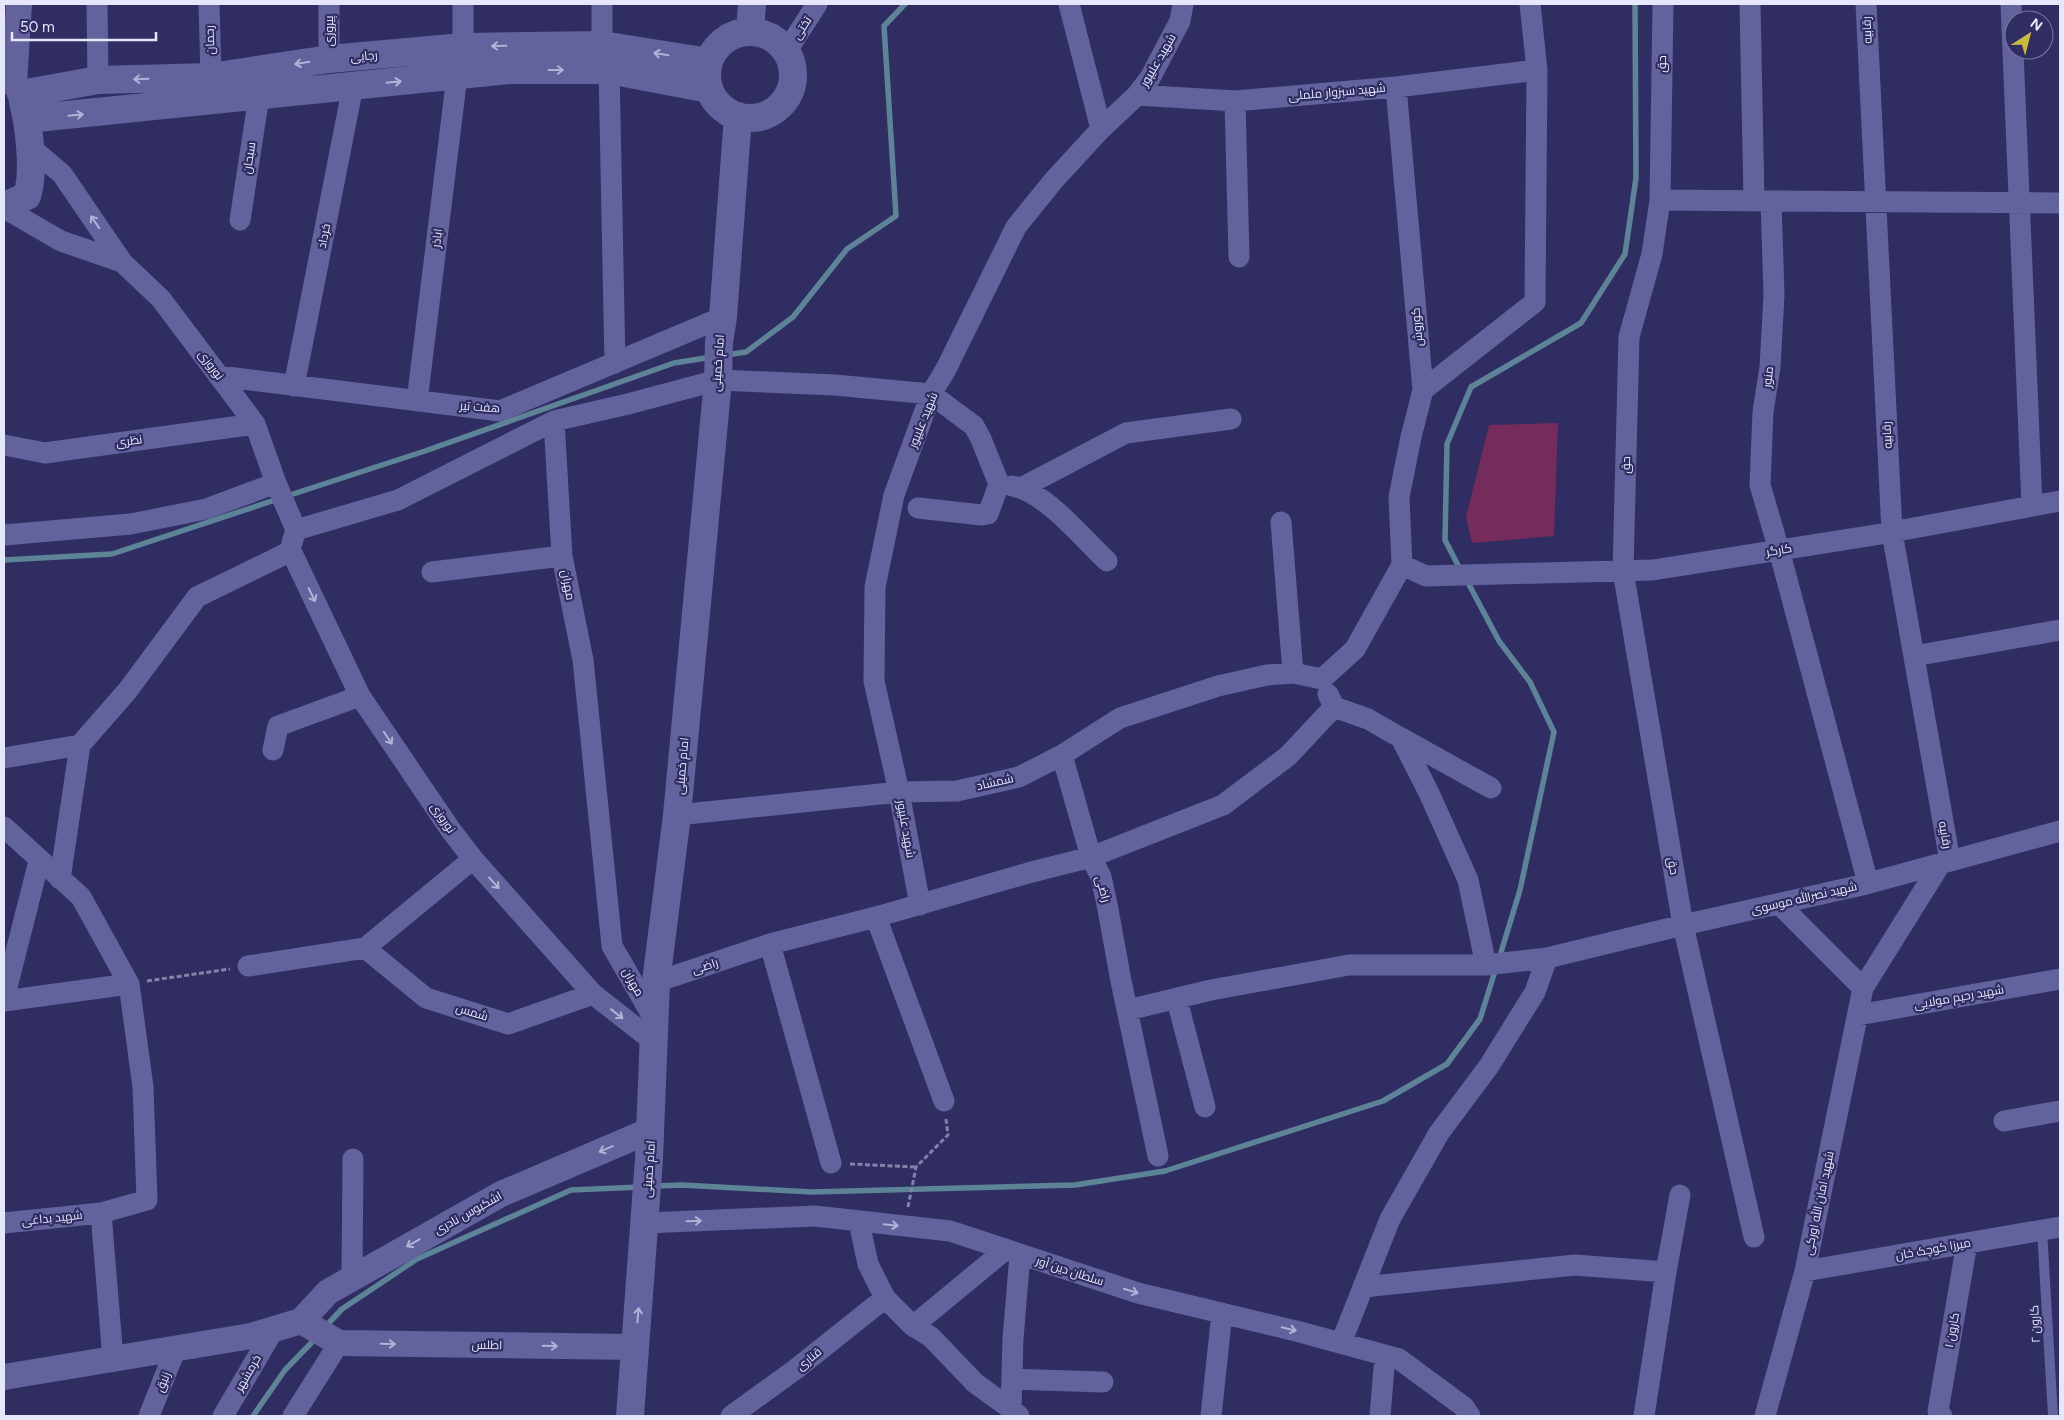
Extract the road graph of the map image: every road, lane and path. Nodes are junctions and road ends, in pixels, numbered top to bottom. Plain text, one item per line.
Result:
1 (20, 4) edge
2 (96, 4) edge
3 (209, 4) edge
4 (329, 4) edge
5 (463, 4) edge
6 (602, 4) edge
7 (752, 4) edge
8 (817, 4) edge
9 (1069, 4) edge
10 (1183, 4) edge
11 (1530, 4) edge
12 (1663, 4) edge
13 (1750, 4) edge
14 (1866, 4) edge
15 (2011, 4) edge
16 (750, 32) junction
17 (462, 46) junction
18 (786, 52) junction
19 (605, 57) junction
20 (329, 59) junction
21 (709, 62) junction
22 (1537, 70) junction
23 (457, 76) junction
24 (211, 77) junction
25 (98, 80) junction
26 (353, 86) junction
27 (1396, 87) junction
28 (13, 88) edge
29 (709, 89) junction
30 (259, 96) junction
31 (1137, 96) junction
32 (1235, 101) junction
33 (738, 116) junction
34 (28, 119) junction
35 (1101, 129) junction
36 (29, 146) junction
37 (1660, 200) junction
38 (1762, 201) junction
39 (1876, 203) junction
40 (2060, 203) edge
41 (2019, 204) junction
42 (4, 207) edge
43 (240, 220) dead end
44 (1239, 257) dead end
45 (122, 262) junction
46 (721, 329) junction
47 (615, 363) junction
48 (718, 375) junction
49 (219, 376) junction
50 (294, 386) junction
51 (1423, 390) junction
52 (932, 394) junction
53 (417, 401) junction
54 (1231, 418) dead end
55 (554, 421) junction
56 (255, 424) junction
57 (4, 445) edge
58 (276, 483) junction
59 (1000, 484) junction
60 (1021, 488) junction
61 (2060, 501) edge
62 (2032, 506) junction
63 (918, 508) dead end
64 (1281, 522) dead end
65 (296, 530) junction
66 (1892, 532) junction
67 (4, 534) edge
68 (1779, 550) junction
69 (290, 551) junction
70 (562, 556) junction
71 (1107, 561) dead end
72 (1402, 565) junction
73 (1623, 570) junction
74 (432, 572) dead end
75 (2060, 630) edge
76 (1914, 656) junction
77 (1293, 673) junction
78 (1322, 680) junction
79 (360, 696) junction
80 (1334, 707) junction
81 (1401, 738) junction
82 (80, 745) junction
83 (273, 750) dead end
84 (1062, 755) junction
85 (4, 758) edge
86 (1491, 788) dead end
87 (899, 792) junction
88 (678, 815) junction
89 (4, 827) edge
90 (2060, 831) edge
91 (1091, 858) junction
92 (473, 859) junction
93 (39, 861) junction
94 (1946, 862) junction
95 (60, 878) junction
96 (1868, 883) junction
97 (1779, 904) junction
98 (920, 905) junction
99 (876, 918) junction
100 (1683, 925) junction
101 (770, 944) junction
102 (365, 948) junction
103 (1547, 958) junction
104 (1486, 965) junction
105 (248, 966) joint
106 (2060, 979) edge
107 (656, 982) junction
108 (129, 984) junction
109 (1864, 988) junction
110 (593, 994) junction
111 (4, 1000) edge
112 (1177, 1000) junction
113 (1128, 1010) junction
114 (1858, 1015) junction
115 (653, 1029) junction
116 (944, 1101) joint
117 (1206, 1108) dead end
118 (2060, 1111) edge
119 (2004, 1121) dead end
120 (651, 1130) junction
121 (1158, 1156) dead end
122 (353, 1159) dead end
123 (831, 1162) joint
124 (916, 1167) junction
125 (1680, 1195) dead end
126 (646, 1211) junction
127 (101, 1213) junction
128 (859, 1222) junction
129 (4, 1223) edge
130 (904, 1226) junction
131 (2051, 1229) edge
132 (1754, 1237) dead end
133 (1967, 1243) junction
134 (1013, 1253) junction
135 (1805, 1271) junction
136 (1666, 1272) junction
137 (352, 1277) junction
138 (1363, 1287) junction
139 (885, 1298) junction
140 (1222, 1313) junction
141 (301, 1321) junction
142 (913, 1326) junction
143 (274, 1329) junction
144 (339, 1343) junction
145 (1341, 1343) junction
146 (635, 1346) junction
147 (176, 1348) junction
148 (1385, 1355) junction
149 (114, 1359) junction
150 (4, 1377) edge
151 (1012, 1378) junction
152 (1103, 1382) dead end
153 (1015, 1413) edge
154 (149, 1416) edge
155 (223, 1416) edge
156 (293, 1416) edge
157 (630, 1416) edge
158 (731, 1416) edge
159 (1211, 1416) edge
160 (1380, 1416) edge
161 (1470, 1416) edge
162 (1644, 1416) edge
163 (1765, 1416) edge
164 (1942, 1416) edge
165 (2053, 1416) edge

1 - 28 street
2 - 25 street
3 - 24 street, رحمان
4 - 20 street, پیروزی
5 - 17 street
6 - 19 street
7 - 16 main road
8 - 18 street, تختی
9 - 35 street
10 - 31 street, شهید علیپور
11 - 22 street
12 - 37 street, حق
13 - 38 street, منور
14 - 39 street, رقابیه
15 - 41 street
16 - 18 main road
16 - 21 main road
19 -> 17 main road, رجایی
17 - 20 main road, رجایی
18 - 33 main road
21 -> 19 main road, رجایی
23 -> 19 main road, رجایی
19 - 29 main road, رجایی
19 - 47 street
20 -> 24 main road, رجایی
21 - 29 main road
22 - 27 street, شهید سبزوار ململی
22 - 51 street
26 -> 23 main road, رجایی
23 - 53 street, اباذر
24 -> 25 main road, رجایی
25 - 28 main road, رجایی
26 - 30 main road, رجایی
26 - 50 street, خرداد
27 - 32 street, شهید سبزوار ململی
27 - 51 street, کوروش
28 - 34 main road
29 - 33 main road
34 -> 30 main road, رجایی
30 - 43 street, سبحان
31 - 32 street, شهید سبزوار ململی
31 - 35 street, شهید علیپور
32 - 44 street
33 - 46 main road, امام خمینی
34 - 36 main road
35 - 52 street, شهید علیپور
36 - 42 main road
45 -> 36 street
37 - 38 street
37 - 73 street, حق
38 - 39 street
38 - 68 street, منور
39 - 41 street
39 - 66 street, رقابیه
40 - 41 street
41 - 62 street
42 - 45 street
45 - 49 street, نوروزی
46 - 47 street, هفت تیر
46 - 48 main road, امام خمینی
47 - 53 street, هفت تیر
48 - 52 street
48 - 55 street
48 - 88 main road, امام خمینی
49 - 50 street, هفت تیر
49 - 56 street, نوروزی
50 - 53 street, هفت تیر
51 - 72 street, کوروش
52 - 59 street
52 - 87 street, شهید علیپور
54 - 60 street
55 - 65 street
55 - 70 street, مهران
56 - 57 street, نظری
56 - 58 street, نوروزی
58 - 65 street, نوروزی
58 - 67 street
59 - 60 street
59 - 63 street
60 - 71 street
61 - 62 street, کارگر
62 - 66 street, کارگر
64 - 77 street
65 - 69 street
66 - 68 street, کارگر
66 - 76 street, رقابیه
68 - 73 street, کارگر
68 - 96 street, منور
69 -> 79 street, نوروزی
69 - 82 street
70 - 74 street
70 - 115 street, مهران
72 - 73 street, کارگر
72 - 78 street
73 - 100 street, حق
75 - 76 street
76 - 94 street, رقابیه
77 - 78 street, شمشاد
77 - 84 street, شمشاد
78 - 80 street
79 - 83 street
79 -> 92 street, نوروزی
80 - 81 street
80 - 91 street
81 - 86 street
81 - 104 street
82 - 85 street
82 - 95 street
84 - 87 street, شمشاد
84 - 91 street
87 - 88 street, شمشاد
87 - 98 street, شهید علیپور
88 - 107 main road, امام خمینی
89 - 93 street
90 - 94 street, شهید نصرالله موسوی
91 - 98 street, راضی
91 - 113 street, راضی
92 - 102 street
92 -> 110 street, نوروزی
93 - 95 street
93 - 111 street
94 - 96 street, شهید نصرالله موسوی
94 - 109 street, شهید امان الله اورکی
95 - 108 street
96 - 97 street, شهید نصرالله موسوی
97 - 100 street, شهید نصرالله موسوی
97 - 109 street
98 - 99 street, راضی
99 - 101 street, راضی
99 - 116 street
100 - 103 street, شهید نصرالله موسوی
100 - 132 street, حق
101 - 107 street, راضی
101 - 123 street
102 - 105 street
102 - 110 street, شمس
103 - 104 street, شهید نصرالله موسوی
103 - 138 street
104 - 112 street
105 - 108 path
106 - 114 street, شهید رحیم مولایی
107 - 115 main road, امام خمینی
108 - 111 street
108 - 127 street, شهید بداغی
109 - 114 street, شهید امان الله اورکی
110 -> 115 street, نوروزی
112 - 113 street
112 - 117 street
113 - 121 street, راضی
114 - 135 street, شهید امان الله اورکی
115 - 120 main road, امام خمینی
116 - 124 path
118 - 119 street
120 - 126 main road, امام خمینی
120 -> 137 street, اشکبوس نادری
122 - 137 street
123 - 124 path
124 - 130 path
125 - 136 street
126 -> 128 street, سلطان دین آور
146 -> 126 main road, امام خمینی
127 - 129 street, شهید بداغی
127 - 149 street
128 -> 130 street, سلطان دین آور
128 - 139 street
130 - 134 street, سلطان دین آور
131 - 133 street, میرزا کوچک خان
131 - 165 lane, کارون ۲
133 - 135 street, میرزا کوچک خان
133 - 164 street, کارون ۱
134 -> 140 street, سلطان دین آور
134 - 142 street
134 - 151 street
135 - 163 street, شهید امان الله اورکی
136 - 138 street
136 - 162 street
137 - 141 street, اشکبوس نادری
138 - 145 street
139 - 142 street
139 - 158 street, قناری
140 -> 145 street, سلطان دین آور
140 - 159 street
141 - 143 street
141 - 144 street
142 - 153 street
143 - 147 street
143 - 155 street, خرمشهر
144 -> 146 street, اطلس
144 - 156 street
145 - 148 street, سلطان دین آور
146 - 157 main road, امام خمینی
147 - 149 street
147 - 154 street, زنبق
148 - 160 street
148 - 161 street, سلطان دین آور
149 - 150 street
151 - 152 street
151 - 153 street

